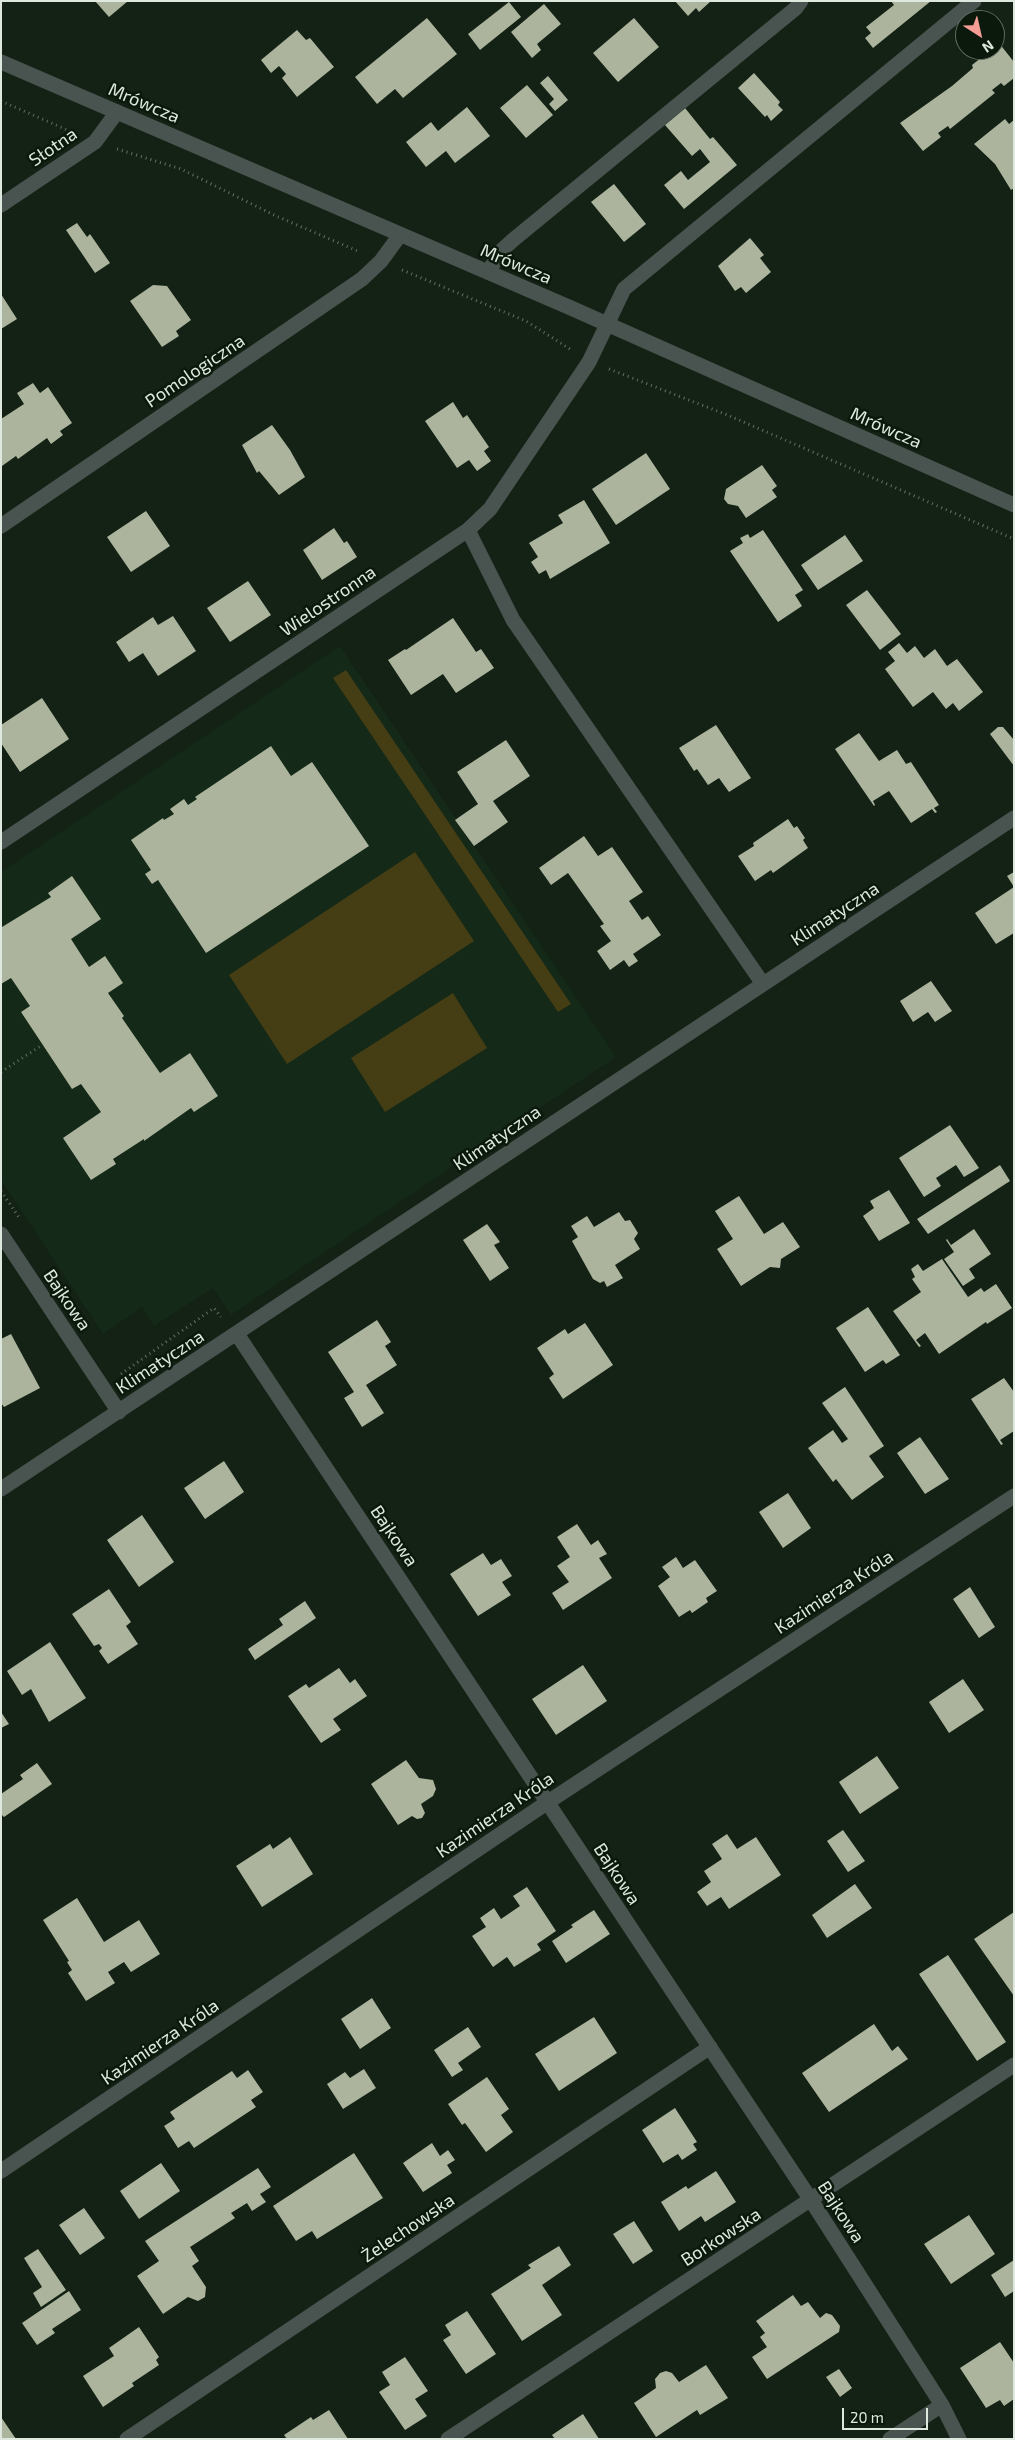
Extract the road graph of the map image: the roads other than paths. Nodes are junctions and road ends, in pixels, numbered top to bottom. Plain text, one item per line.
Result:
1 (801, 1) edge
2 (974, 1) edge
3 (1, 62) edge
4 (117, 112) junction
5 (1, 205) edge
6 (400, 235) junction
7 (488, 272) junction
8 (608, 324) junction
9 (1014, 505) edge
10 (1, 526) edge
11 (468, 530) junction
12 (1014, 818) edge
13 (1, 842) edge
14 (763, 984) junction
15 (1, 1234) edge
16 (237, 1334) junction
17 (119, 1412) junction
18 (1, 1489) edge
19 (1014, 1496) edge
20 (548, 1802) junction
21 (710, 2048) junction
22 (1014, 2065) edge
23 (1, 2171) edge
24 (811, 2200) junction
25 (942, 2405) junction
26 (127, 2439) edge
27 (448, 2439) edge
28 (890, 2439) edge
29 (959, 2439) edge

1 - 7 street
2 - 8 street, Wielostronna
3 - 4 street, Mrówcza
4 - 5 street, Słotna
4 - 6 street, Mrówcza
6 - 7 street, Mrówcza
6 - 10 street, Pomologiczna
7 - 8 street, Mrówcza
8 - 9 street, Mrówcza
8 - 11 street, Wielostronna
11 - 13 street, Wielostronna
11 - 14 street
12 - 14 street, Klimatyczna
14 - 16 street, Klimatyczna
15 - 17 street, Bajkowa
16 - 17 street, Klimatyczna
16 - 20 street, Bajkowa
17 - 18 street, Klimatyczna
19 - 20 street, Kazimierza Króla
20 - 21 street, Bajkowa
20 - 23 street, Kazimierza Króla
21 - 24 street, Bajkowa
21 - 26 street, Żelechowska
22 - 24 street, Borkowska
24 - 25 street, Bajkowa
24 - 27 street, Borkowska
25 - 28 street
25 - 29 street, Bajkowa

